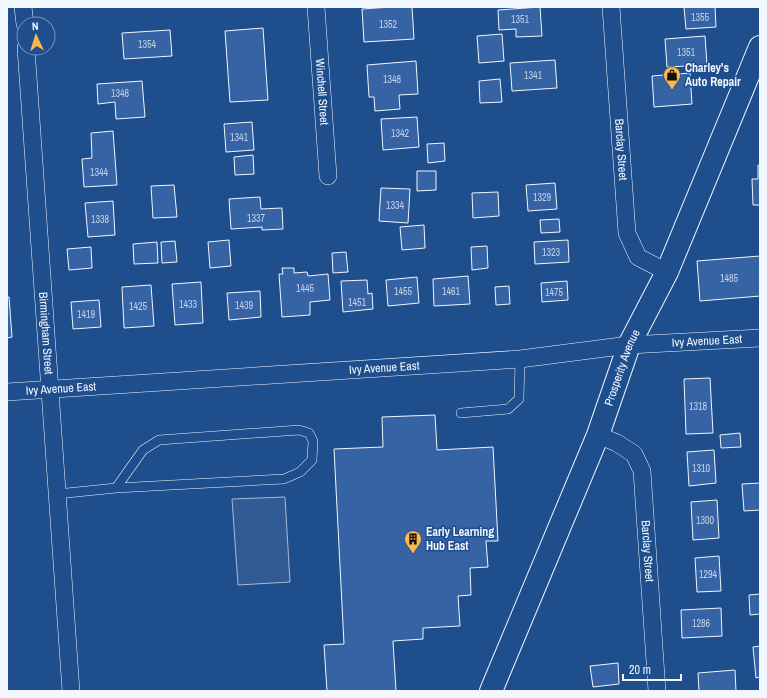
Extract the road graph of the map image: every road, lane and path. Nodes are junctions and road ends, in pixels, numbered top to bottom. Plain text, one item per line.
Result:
1 (316, 7) edge
2 (611, 7) edge
3 (760, 47) edge
4 (27, 56) edge
5 (328, 176) dead end
6 (667, 272) junction
7 (760, 338) edge
8 (629, 346) junction
9 (520, 359) junction
10 (50, 390) junction
11 (7, 392) edge
12 (461, 413) dead end
13 (598, 435) junction
14 (116, 488) junction
15 (57, 494) junction
16 (71, 691) edge
17 (491, 691) edge
18 (657, 691) edge

1 - 5 street, Winchell Street
2 - 6 street, Barclay Street
3 - 6 street, Prosperity Avenue
4 - 10 street, Birmingham Street
6 - 8 street, Prosperity Avenue
7 - 8 street, Ivy Avenue East
8 - 9 street, Ivy Avenue East
8 - 13 street, Prosperity Avenue
9 - 10 street, Ivy Avenue East
9 - 12 lane
10 - 11 street, Ivy Avenue East
10 - 15 street, Birmingham Street
13 - 17 street, Prosperity Avenue
13 - 18 street, Barclay Street
14 - 14 lane
14 - 15 lane
15 - 16 street, Birmingham Street

